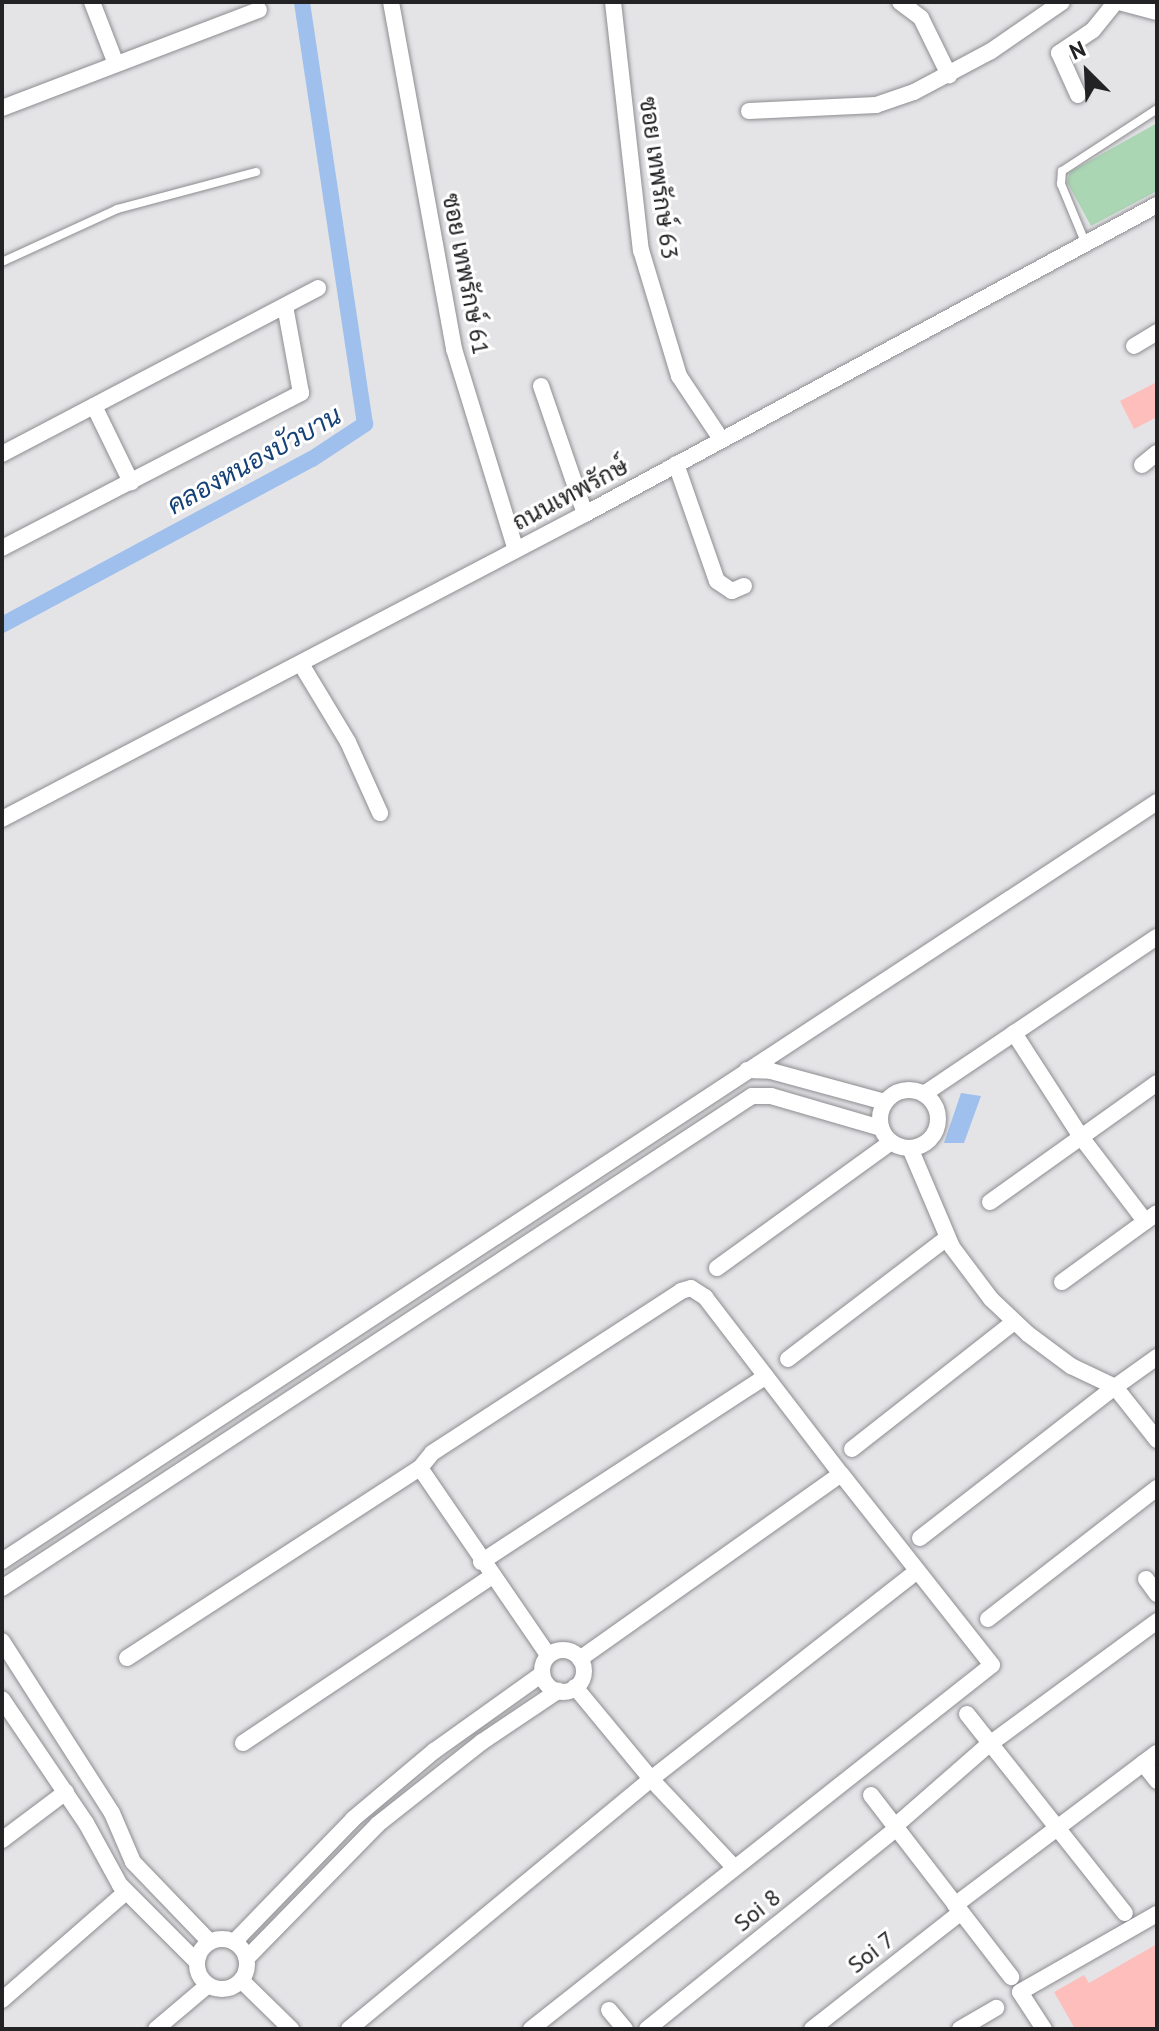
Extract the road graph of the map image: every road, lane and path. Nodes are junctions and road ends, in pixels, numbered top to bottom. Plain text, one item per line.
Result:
1 (92, 2) edge
2 (391, 2) edge
3 (613, 2) edge
4 (900, 2) edge
5 (1062, 2) edge
6 (1118, 2) edge
7 (259, 10) dead end
8 (1157, 12) edge
9 (116, 64) junction
10 (949, 75) junction
11 (1078, 95) dead end
12 (2, 108) edge
13 (1157, 109) edge
14 (749, 111) dead end
15 (256, 172) dead end
16 (1157, 205) edge
17 (1085, 242) junction
18 (2, 262) edge
19 (318, 288) dead end
20 (285, 306) junction
21 (1157, 332) edge
22 (1134, 346) dead end
23 (541, 386) dead end
24 (94, 406) junction
25 (721, 439) junction
26 (1157, 453) edge
27 (2, 454) edge
28 (676, 464) junction
29 (1142, 465) dead end
30 (131, 482) junction
31 (585, 514) junction
32 (2, 548) edge
33 (516, 550) junction
34 (744, 586) dead end
35 (301, 664) junction
36 (1157, 802) edge
37 (380, 813) dead end
38 (2, 819) edge
39 (1157, 937) edge
40 (1014, 1033) junction
41 (747, 1070) junction
42 (1157, 1083) edge
43 (924, 1094) junction
44 (752, 1096) junction
45 (885, 1102) junction
46 (886, 1135) junction
47 (1081, 1137) junction
48 (910, 1148) junction
49 (990, 1202) dead end
50 (1151, 1217) edge
51 (947, 1238) junction
52 (717, 1268) dead end
53 (1062, 1282) dead end
54 (1014, 1322) junction
55 (1157, 1357) edge
56 (788, 1359) dead end
57 (766, 1376) junction
58 (285, 1377) junction
59 (1115, 1387) junction
60 (299, 1398) junction
61 (1157, 1440) edge
62 (852, 1449) dead end
63 (420, 1468) junction
64 (841, 1474) junction
65 (1157, 1488) edge
66 (73, 1517) junction
67 (85, 1537) junction
68 (920, 1538) dead end
69 (2, 1561) edge
70 (481, 1562) junction
71 (917, 1571) junction
72 (491, 1577) junction
73 (1146, 1579) dead end
74 (2, 1588) edge
75 (1157, 1594) edge
76 (988, 1619) dead end
77 (1157, 1621) edge
78 (2, 1641) edge
79 (548, 1655) junction
80 (127, 1658) dead end
81 (580, 1659) junction
82 (542, 1674) junction
83 (575, 1687) junction
84 (558, 1691) junction
85 (2, 1699) edge
86 (967, 1714) dead end
87 (243, 1743) dead end
88 (987, 1746) junction
89 (1157, 1753) edge
90 (1143, 1763) junction
91 (651, 1779) junction
92 (1157, 1781) edge
93 (66, 1792) junction
94 (871, 1795) dead end
95 (895, 1828) junction
96 (1058, 1831) junction
97 (2, 1840) edge
98 (734, 1867) junction
99 (126, 1892) junction
100 (958, 1908) junction
101 (1125, 1913) dead end
102 (1157, 1914) edge
103 (210, 1942) junction
104 (234, 1942) junction
105 (247, 1958) junction
106 (197, 1962) junction
107 (1011, 1977) dead end
108 (242, 1981) junction
109 (208, 1985) junction
110 (2, 2000) edge
111 (996, 2008) dead end
112 (609, 2010) dead end
113 (156, 2029) edge
114 (291, 2029) edge
115 (349, 2029) edge
116 (531, 2029) edge
117 (625, 2029) edge
118 (647, 2029) edge
119 (812, 2029) edge
120 (960, 2029) edge
121 (1044, 2029) edge

1 - 9 street
2 - 33 street, ซอย เทพรักษ์ 61
3 - 25 street, ซอย เทพรักษ์ 63
4 - 10 street
5 - 10 street
6 - 8 street
6 - 11 street
7 - 9 street
9 - 12 street
10 - 14 street
13 - 17 lane
15 - 18 lane
16 - 17 street, ถนนเทพรักษ์
17 - 25 street, ถนนเทพรักษ์
19 - 20 street
20 - 24 street
20 - 30 street
21 - 22 street
23 - 31 street
24 - 27 street
24 - 30 street
25 - 28 street, ถนนเทพรักษ์
26 - 29 street
28 - 31 street, ถนนเทพรักษ์
28 - 34 street
30 - 32 street
31 - 33 street, ถนนเทพรักษ์
33 - 35 street, ถนนเทพรักษ์
35 - 37 street
35 - 38 street, ถนนเทพรักษ์
36 - 41 street
39 - 40 street
40 - 43 street
40 - 47 street
41 - 44 street
41 - 45 street
41 - 58 street
42 - 47 street
43 - 45 street
43 - 48 street
44 - 46 street
44 - 60 street
45 - 46 street
46 - 48 street
46 - 52 street
47 - 49 street
47 - 50 street
48 - 51 street
50 - 53 street
51 - 54 street
51 - 56 street
54 - 59 street
54 - 62 street
55 - 59 street
57 - 63 street
57 - 64 street
57 - 70 street
58 - 60 street
58 - 66 street
59 - 61 street
59 - 68 street
60 - 67 street
63 - 70 street
63 - 80 street
64 - 71 street
64 - 81 street
65 - 76 street
66 - 67 street
66 - 69 street
67 - 74 street
70 - 72 street
71 - 91 street
71 - 98 street
72 - 79 street
72 - 87 street
73 - 75 street
77 - 88 street, Soi 8
78 - 103 street
79 - 81 street
79 - 82 street
81 - 83 street
82 - 84 street
82 - 104 street
83 - 84 street
83 - 91 street
84 - 105 street
85 - 93 street
86 - 88 street
88 - 95 street, Soi 8
88 - 96 street
89 - 90 street, Soi 7
90 - 92 street
90 - 96 street, Soi 7
91 - 98 street
91 - 115 street
93 - 97 street
93 - 99 street
94 - 95 street
95 - 100 street
95 - 118 street, Soi 8
96 - 100 street, Soi 7
96 - 101 street
98 - 116 street
99 - 106 street
99 - 110 street
100 - 107 street
100 - 119 street, Soi 7
102 - 121 street
103 - 104 street
103 - 106 street
104 - 105 street
105 - 108 street
106 - 109 street
108 - 109 street
108 - 114 street
109 - 113 street
111 - 120 street
112 - 117 street

